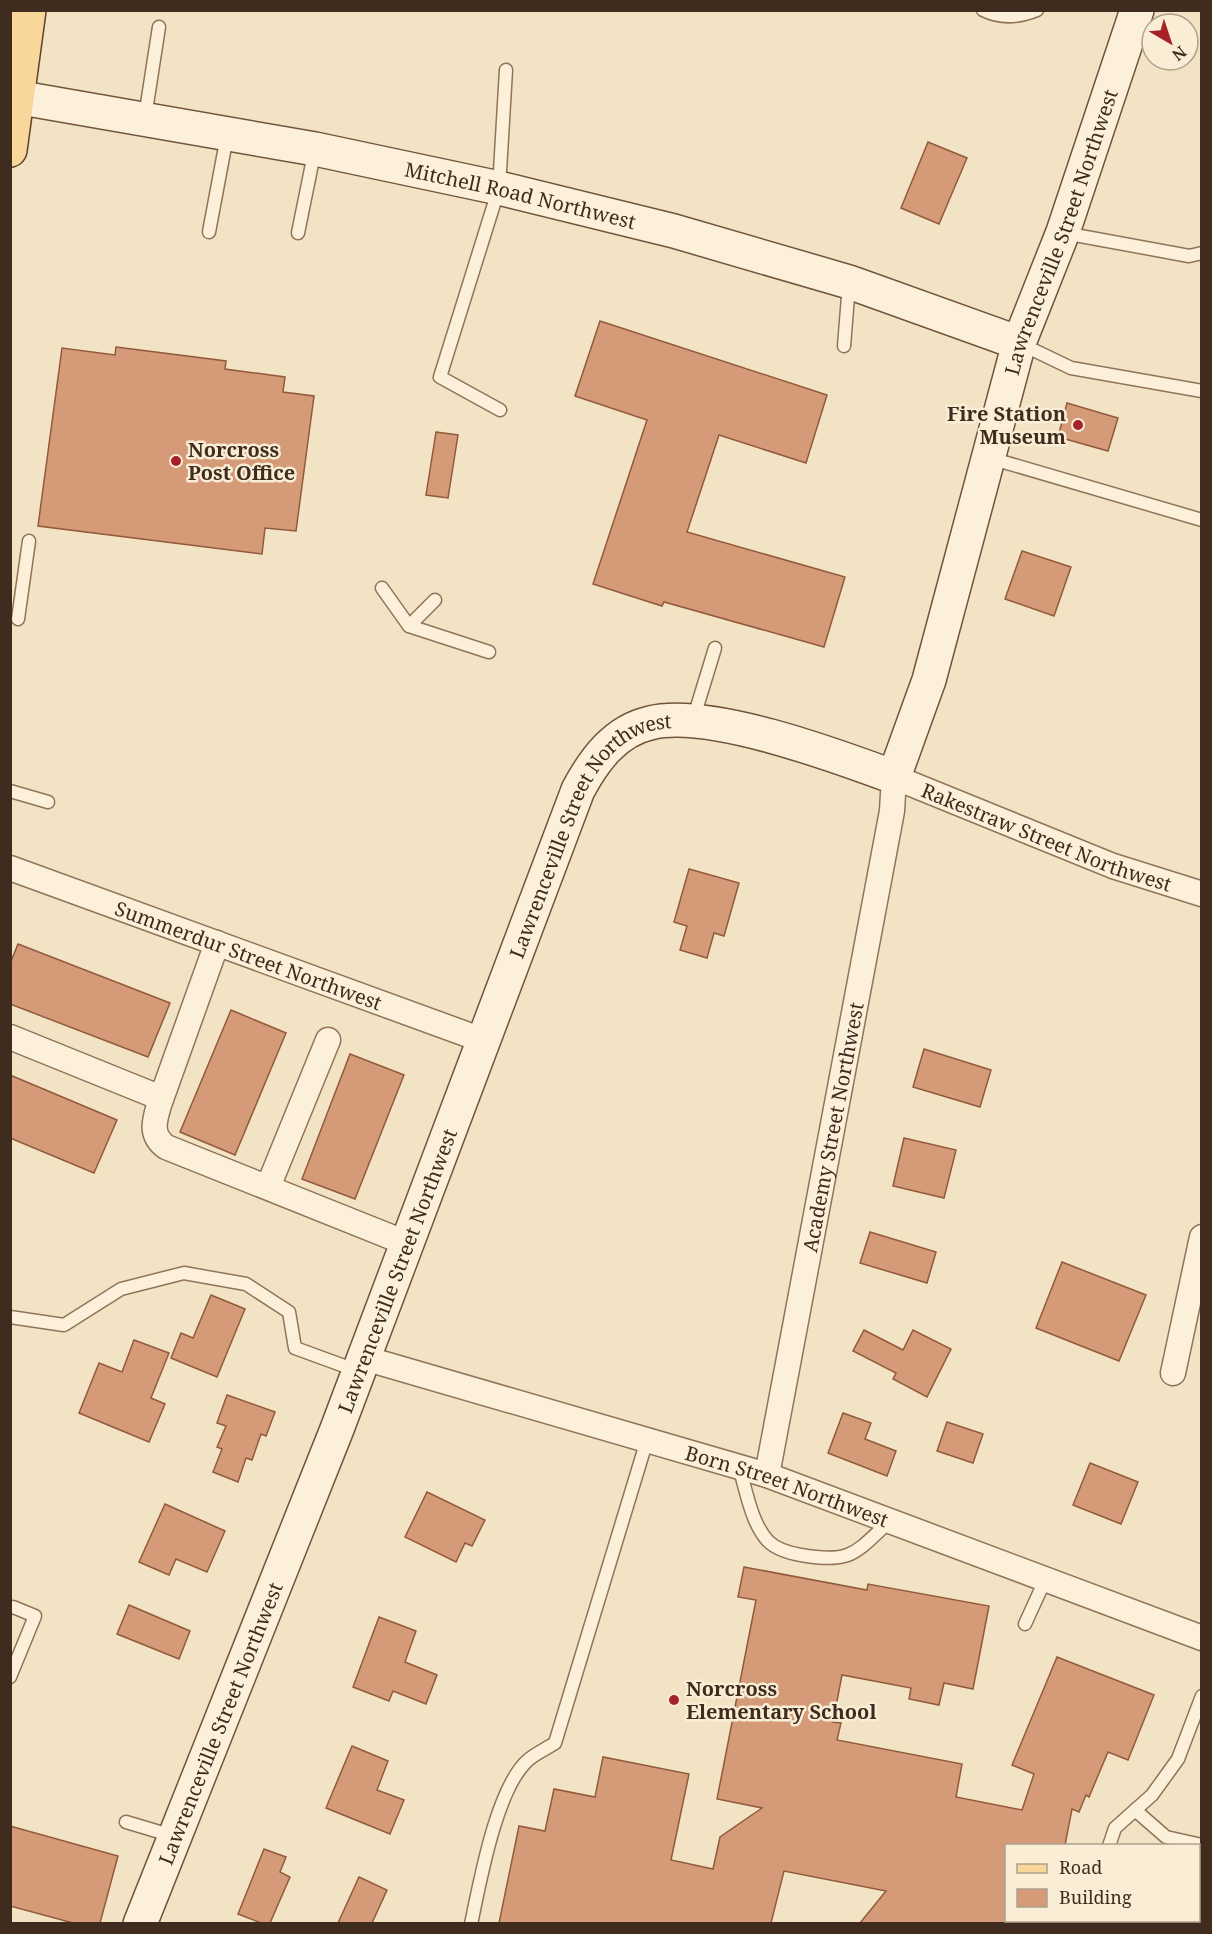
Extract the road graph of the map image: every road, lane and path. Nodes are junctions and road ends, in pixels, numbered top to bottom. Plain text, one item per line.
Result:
1 (29, 10) edge
2 (983, 10) edge
3 (1037, 10) edge
4 (1137, 10) edge
5 (159, 27) dead end
6 (506, 70) dead end
7 (14, 97) edge
8 (144, 118) junction
9 (227, 132) junction
10 (315, 149) junction
11 (10, 150) edge
12 (499, 188) junction
13 (208, 232) dead end
14 (1063, 232) junction
15 (298, 233) dead end
16 (1202, 253) edge
17 (849, 282) junction
18 (1019, 344) junction
19 (844, 346) dead end
20 (1202, 391) edge
21 (500, 410) dead end
22 (987, 458) junction
23 (1202, 520) edge
24 (29, 541) dead end
25 (382, 588) dead end
26 (435, 600) dead end
27 (18, 619) dead end
28 (409, 626) junction
29 (715, 648) dead end
30 (489, 652) dead end
31 (692, 721) junction
32 (894, 777) junction
33 (10, 791) edge
34 (48, 802) dead end
35 (10, 868) edge
36 (1202, 894) edge
37 (217, 943) junction
38 (10, 1037) edge
39 (328, 1040) dead end
40 (485, 1041) junction
41 (161, 1098) junction
42 (268, 1187) junction
43 (1202, 1237) edge
44 (406, 1243) junction
45 (10, 1317) edge
46 (361, 1365) junction
47 (1173, 1373) dead end
48 (647, 1440) junction
49 (739, 1467) junction
50 (767, 1475) junction
51 (891, 1520) junction
52 (1046, 1578) junction
53 (13, 1607) dead end
54 (1025, 1624) dead end
55 (1202, 1638) edge
56 (10, 1677) edge
57 (1202, 1696) edge
58 (1135, 1810) junction
59 (126, 1822) dead end
60 (174, 1836) junction
61 (1109, 1844) edge
62 (1198, 1844) edge
63 (140, 1923) edge
64 (471, 1923) edge

1 - 7 main road
2 - 3 lane
4 - 14 street, Lawrenceville Street Northwest
5 - 8 lane
6 - 12 lane
7 - 8 street, Mitchell Road Northwest
7 - 11 main road
8 - 9 street, Mitchell Road Northwest
9 - 10 street, Mitchell Road Northwest
9 - 13 lane
10 - 12 street, Mitchell Road Northwest
10 - 15 lane
12 - 17 street, Mitchell Road Northwest
12 - 21 lane
14 - 16 lane
14 - 18 street, Lawrenceville Street Northwest
17 - 18 street, Mitchell Road Northwest
17 - 19 lane
18 - 20 lane
18 - 22 street, Lawrenceville Street Northwest
22 - 23 lane
22 - 32 street, Lawrenceville Street Northwest
24 - 27 lane
25 - 28 lane
26 - 28 lane
28 - 30 lane
29 - 31 lane
31 - 32 street, Lawrenceville Street Northwest
31 - 40 street, Lawrenceville Street Northwest
32 - 36 street, Rakestraw Street Northwest
32 - 50 street, Academy Street Northwest
33 - 34 lane
35 - 37 street, Summerdur Street Northwest
37 - 40 street, Summerdur Street Northwest
37 - 41 street
38 - 41 street
39 - 42 street
40 - 44 street, Lawrenceville Street Northwest
41 - 42 street
42 - 44 street
43 - 47 street
44 - 46 street, Lawrenceville Street Northwest
45 - 46 lane
46 - 48 street, Born Street Northwest
46 - 60 street, Lawrenceville Street Northwest
48 - 49 street, Born Street Northwest
48 - 64 lane
49 - 50 street, Born Street Northwest
49 - 51 lane
50 - 51 street, Born Street Northwest
51 - 52 street, Born Street Northwest
52 - 54 lane
52 - 55 street, Born Street Northwest
53 - 56 lane
57 - 58 lane
58 - 61 lane
58 - 62 lane
59 - 60 lane
60 - 63 street, Lawrenceville Street Northwest

